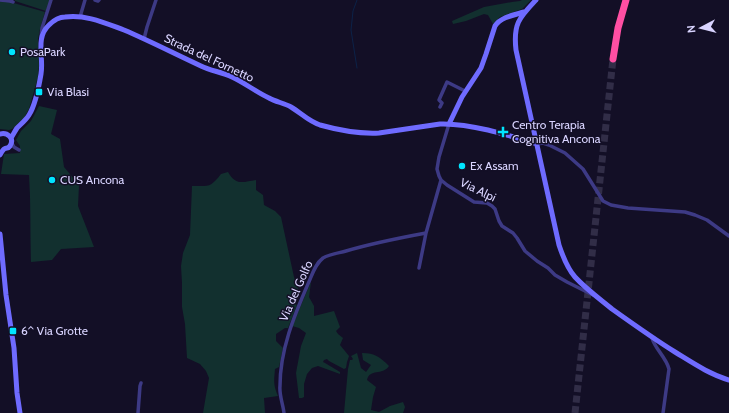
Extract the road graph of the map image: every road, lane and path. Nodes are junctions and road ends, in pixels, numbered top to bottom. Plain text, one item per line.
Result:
1 (0, 0) edge
2 (51, 0) edge
3 (86, 0) edge
4 (95, 0) edge
5 (99, 0) edge
6 (156, 0) edge
7 (536, 0) edge
8 (626, 0) edge
9 (13, 2) dead end
10 (524, 12) junction
11 (80, 17) junction
12 (144, 39) junction
13 (41, 41) junction
14 (613, 59) tunnel mouth
15 (465, 91) junction
16 (440, 106) dead end
17 (449, 124) junction
18 (18, 128) junction
19 (2, 133) edge
20 (11, 140) junction
21 (537, 144) junction
22 (4, 148) edge
23 (0, 155) edge
24 (441, 180) junction
25 (426, 233) junction
26 (0, 234) edge
27 (729, 236) edge
28 (419, 268) dead end
29 (599, 299) junction
30 (652, 338) junction
31 (729, 380) edge
32 (142, 383) dead end
33 (20, 413) edge
34 (138, 413) edge
35 (284, 413) edge
36 (663, 413) edge

1 - 9 street
2 - 13 street
3 - 11 street
4 - 5 street
6 - 12 street
7 - 10 street
8 - 14 highway
10 - 15 street, Via Alpi
10 - 21 street
11 - 12 street, Strada del Fornetto
11 - 13 street, Strada del Fornetto
12 - 17 street, Strada del Fornetto
13 - 18 street
15 - 16 street
15 - 17 street, Via Alpi
17 - 21 street, Strada del Fornetto
17 - 24 street, Via Alpi
18 - 19 street
18 - 20 street
19 - 20 street
20 - 22 street
20 - 22 street
21 - 27 street
21 - 29 street
22 - 23 street
24 - 25 street
24 - 29 street, Via Alpi
25 - 28 street
25 - 35 street, Via del Golfo
26 - 33 street
29 - 30 street
30 - 31 street
30 - 36 street
32 - 34 street

